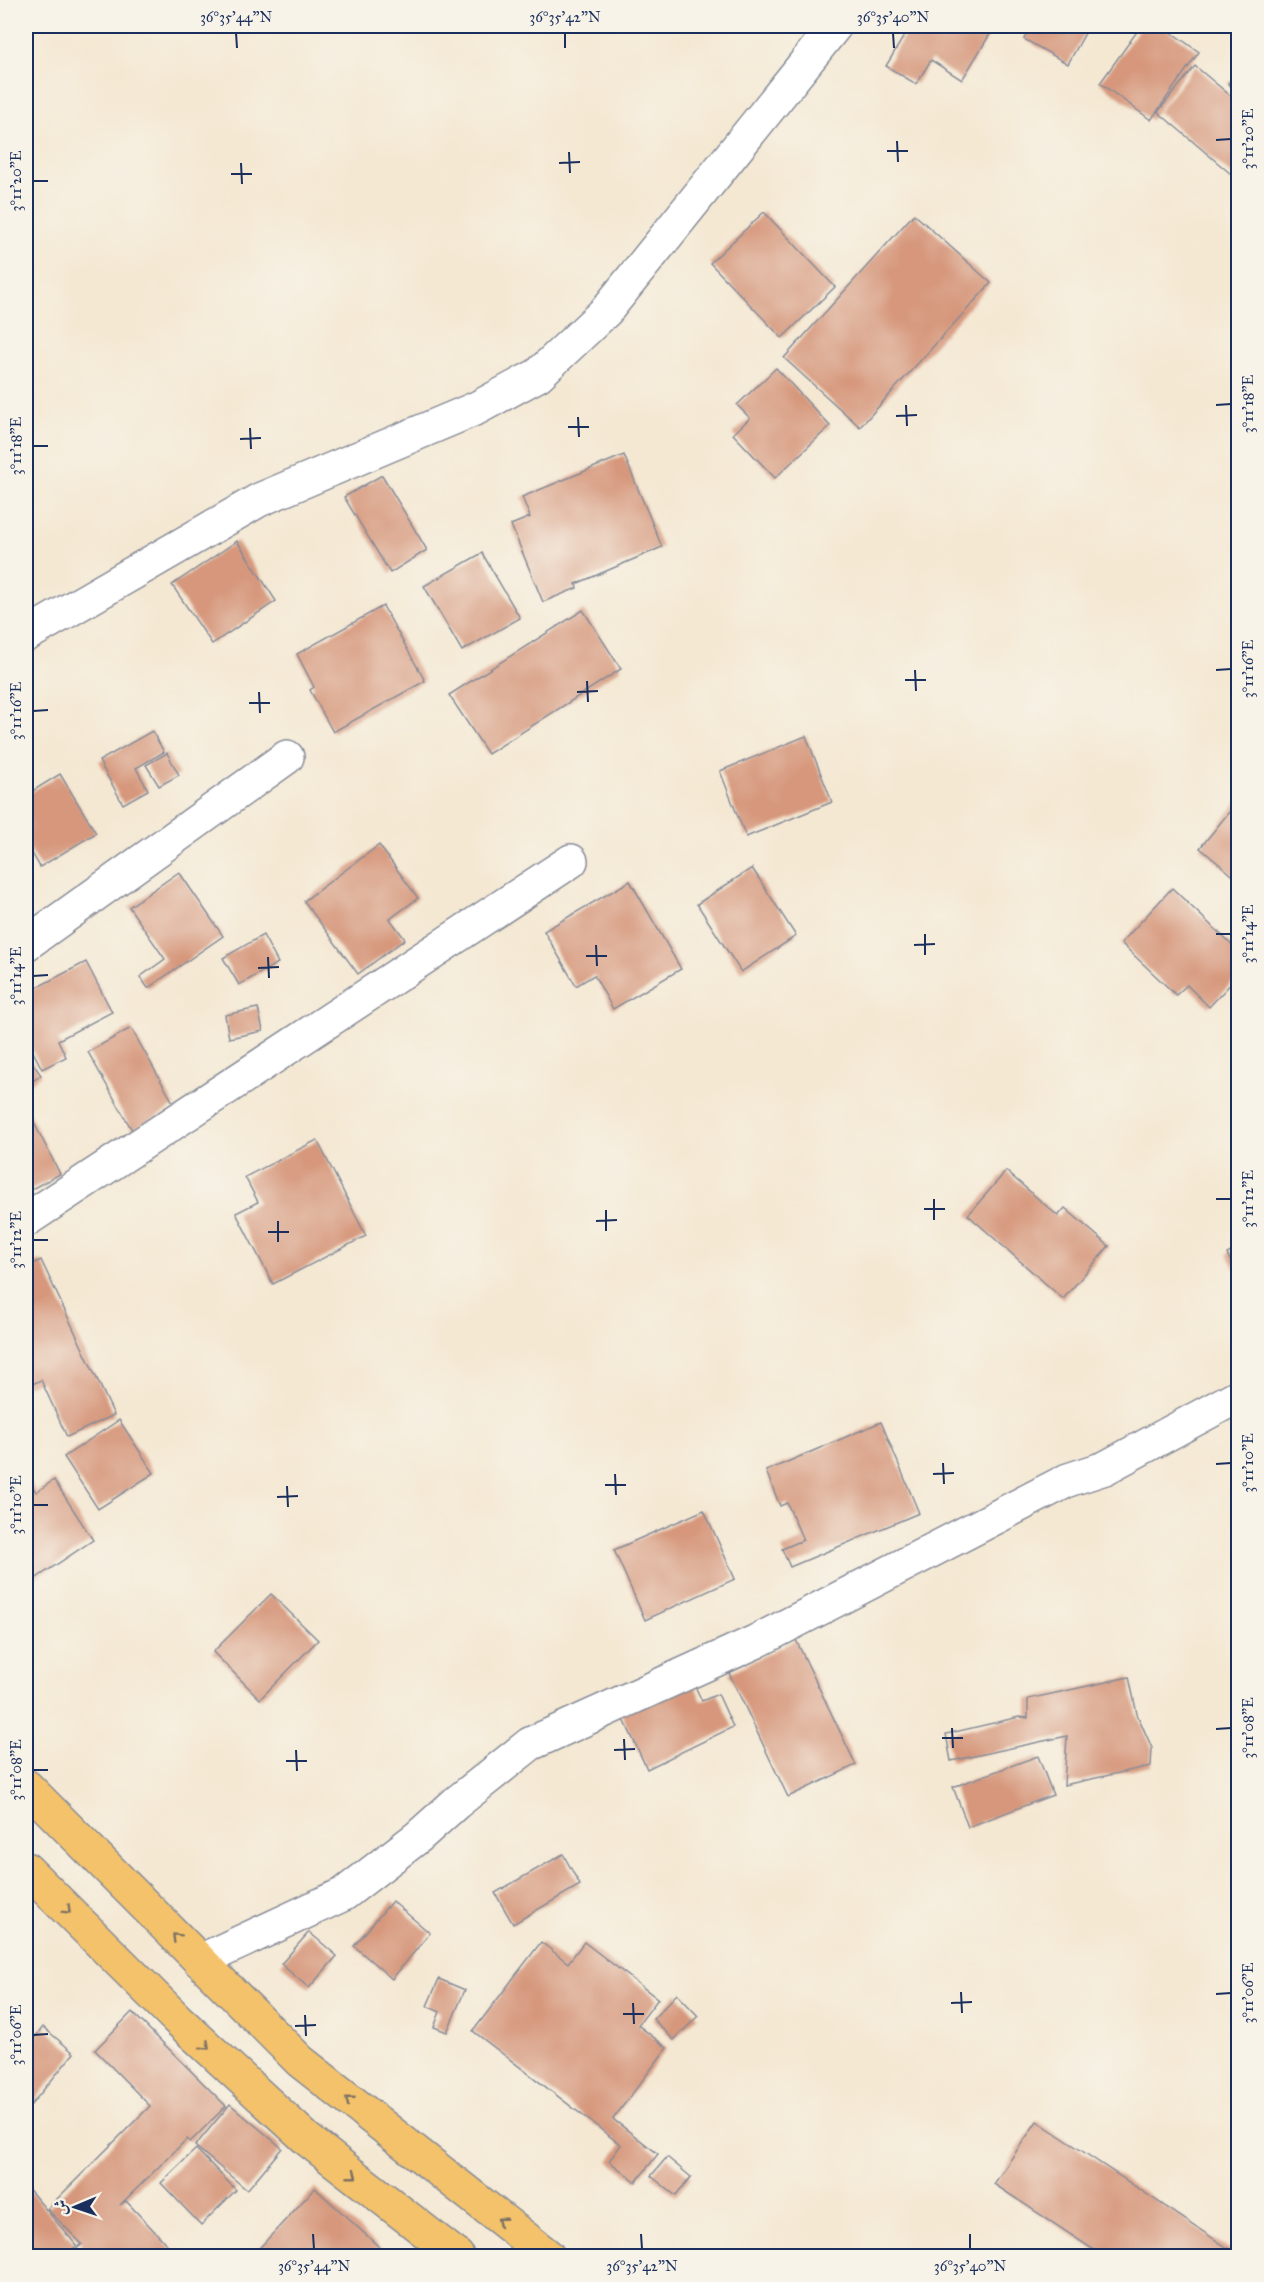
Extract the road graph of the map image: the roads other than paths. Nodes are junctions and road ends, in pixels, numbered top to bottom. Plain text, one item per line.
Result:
1 (835, 26) edge
2 (26, 635) edge
3 (287, 757) dead end
4 (571, 861) dead end
5 (26, 944) edge
6 (26, 1220) edge
7 (1239, 1396) edge
8 (26, 1786) edge
9 (26, 1869) edge
10 (200, 1961) junction
11 (458, 2256) edge
12 (548, 2256) edge

1 - 2 street
3 - 5 street
4 - 6 street
7 - 10 street
10 -> 8 highway
9 -> 11 highway
12 -> 10 highway

